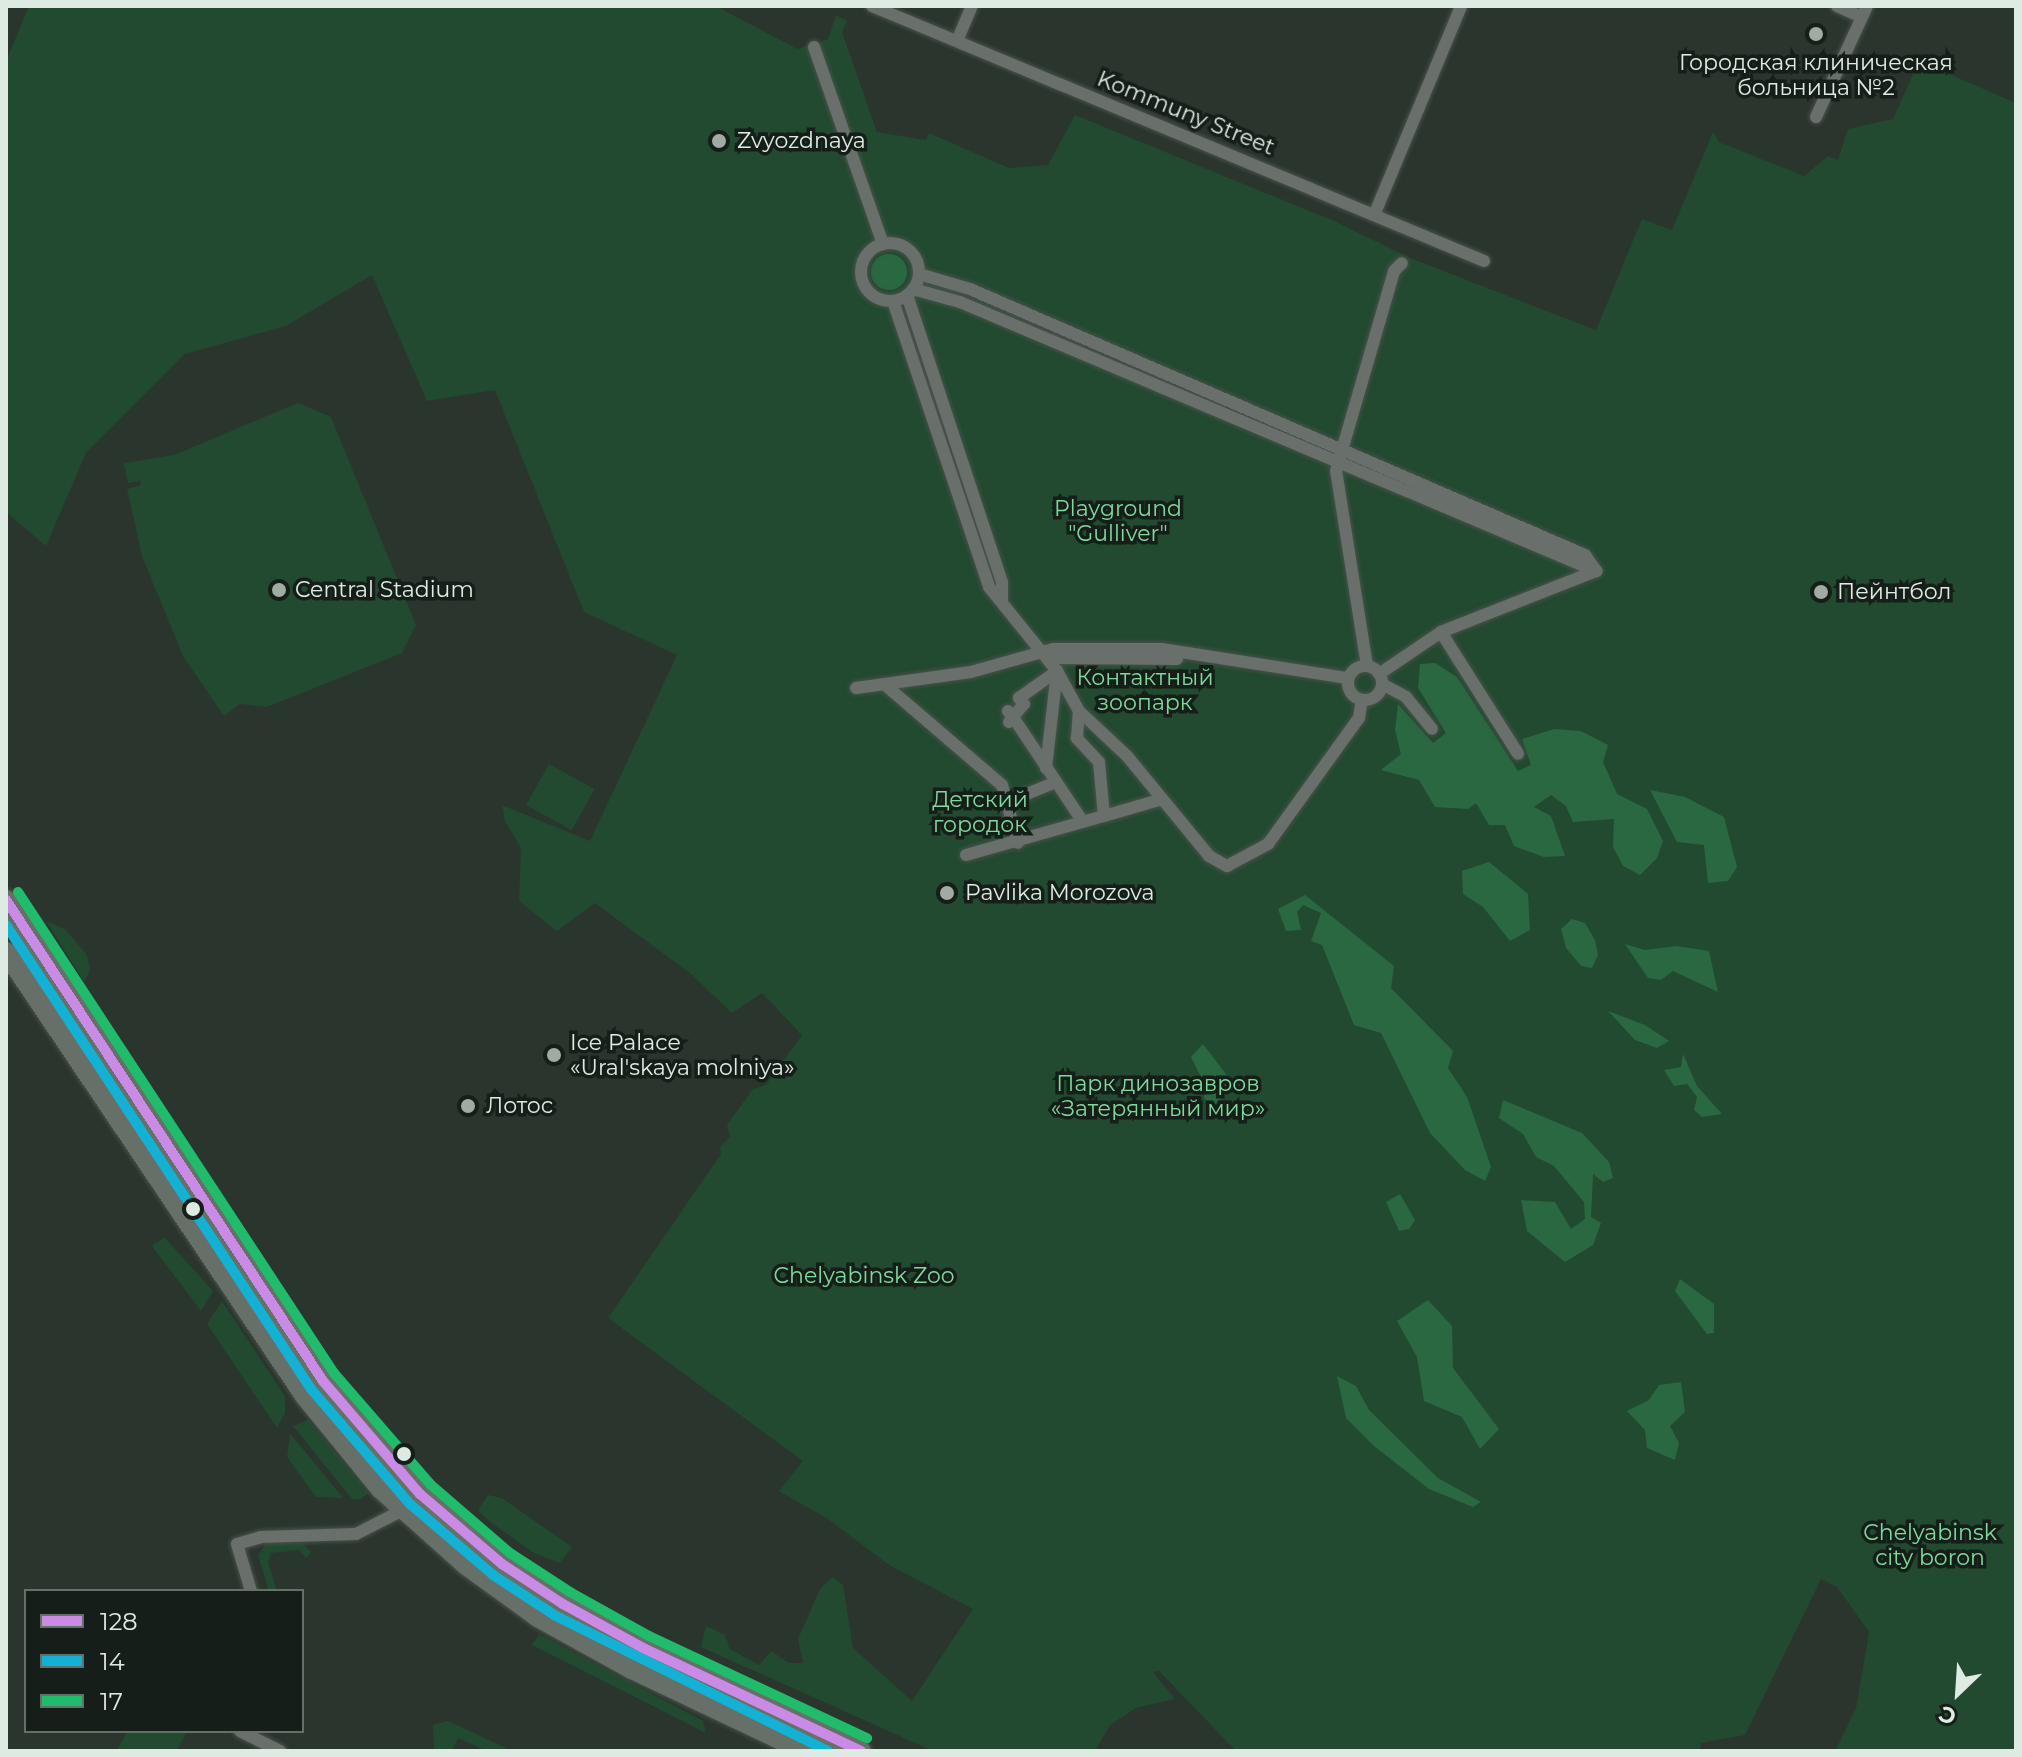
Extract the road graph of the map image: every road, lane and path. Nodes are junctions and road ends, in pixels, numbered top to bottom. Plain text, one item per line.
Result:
1 (872, 6) edge
2 (972, 6) edge
3 (1461, 6) edge
4 (1837, 6) edge
5 (1864, 12) edge
6 (957, 41) junction
7 (814, 47) dead end
8 (1816, 117) dead end
9 (1375, 213) junction
10 (883, 244) junction
11 (1484, 261) dead end
12 (1402, 263) dead end
13 (919, 274) junction
14 (910, 292) junction
15 (893, 301) junction
16 (1339, 449) junction
17 (1337, 465) junction
18 (1596, 571) junction
19 (1002, 601) junction
20 (1441, 632) junction
21 (1037, 652) junction
22 (1367, 666) junction
23 (1057, 671) junction
24 (1380, 679) junction
25 (1348, 682) junction
26 (884, 684) junction
27 (856, 688) dead end
28 (1362, 700) junction
29 (1079, 711) junction
30 (1432, 729) dead end
31 (1518, 754) dead end
32 (1046, 768) junction
33 (1056, 782) junction
34 (1162, 799) junction
35 (1007, 802) junction
36 (1104, 816) junction
37 (1083, 822) junction
38 (1018, 843) junction
39 (966, 855) dead end
40 (6, 900) edge
41 (6, 952) edge
42 (156, 1129) junction
43 (132, 1144) junction
44 (420, 1494) junction
45 (403, 1510) junction
46 (250, 1589) edge
47 (244, 1733) edge
48 (280, 1751) edge
49 (805, 1751) edge
50 (861, 1751) edge

1 - 6 street, Kommuny Street
2 - 6 street
3 - 9 street
4 - 5 street
5 - 8 street
6 - 9 street, Kommuny Street
7 - 10 street
9 - 11 street, Kommuny Street
10 - 13 street
10 - 15 street
12 - 16 street
13 - 14 street
13 - 16 street
14 - 15 street
14 - 17 street
14 - 19 street
15 - 19 street
16 - 17 street
16 - 18 street
17 - 18 street
17 - 22 street
18 - 20 street
19 - 21 street
20 - 24 street
20 - 31 street
21 - 23 street
21 - 25 street
21 - 26 street
22 - 24 street
22 - 25 street
23 - 29 street
23 - 32 street
23 - 32 street
24 - 28 street
24 - 30 street
25 - 28 street
26 - 27 street
26 - 35 street
28 - 34 street
29 - 34 street
29 - 36 street
32 - 33 street
33 - 35 street
33 - 37 street
34 - 36 street
35 - 38 street
36 - 37 street
37 - 38 street
38 - 39 street
40 - 42 main road
41 - 43 main road
42 - 43 main road
42 - 44 main road
43 - 45 main road
44 - 45 main road
44 - 50 main road
45 - 46 street
45 - 49 main road
47 - 48 street

